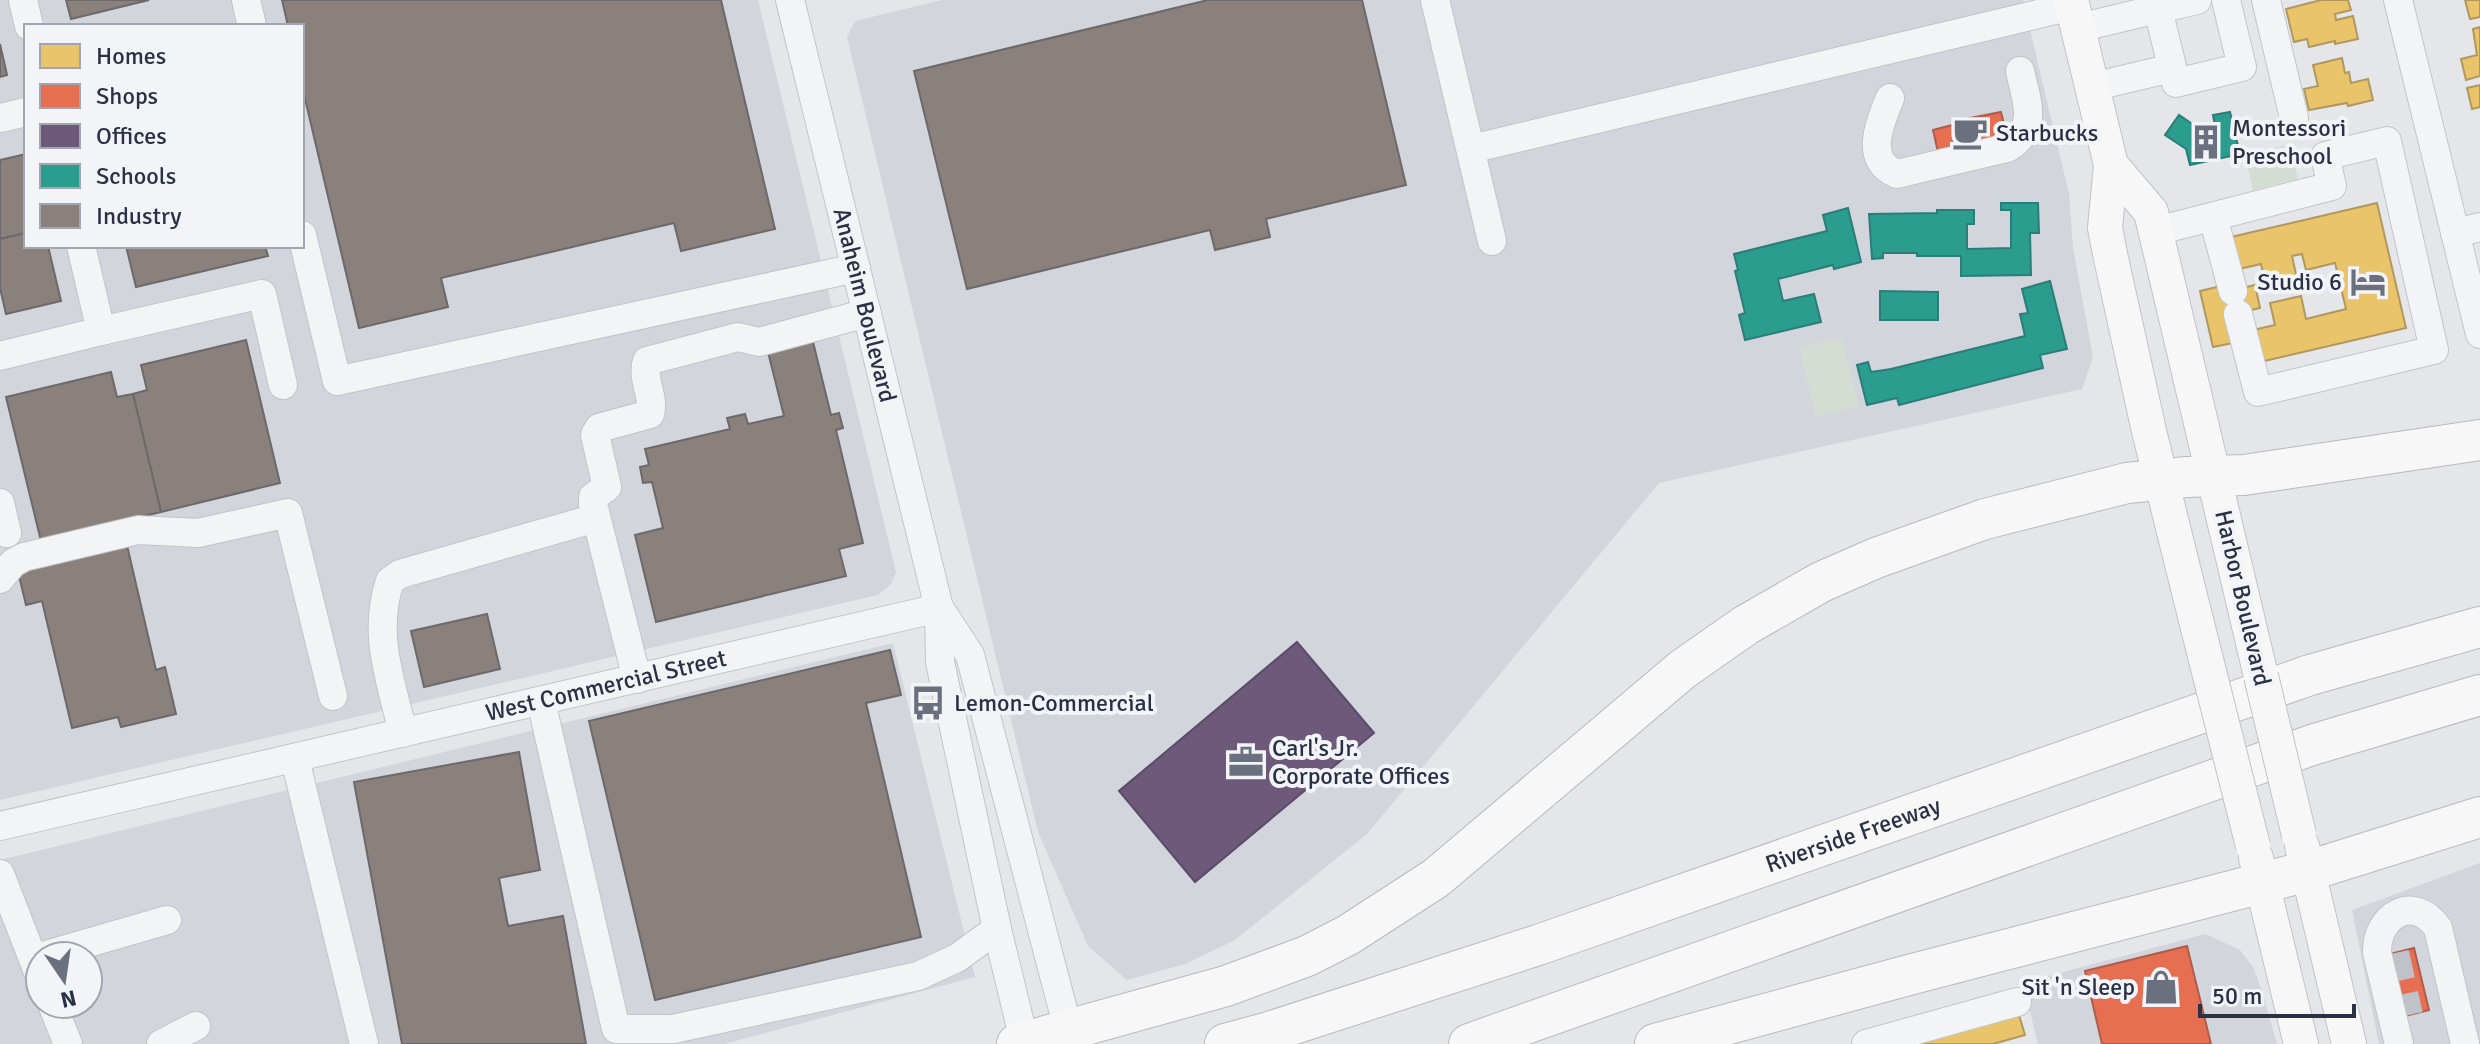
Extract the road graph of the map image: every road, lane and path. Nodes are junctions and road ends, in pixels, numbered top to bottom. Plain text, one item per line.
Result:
1 (23, 0) edge
2 (246, 0) edge
3 (1435, 0) edge
4 (2197, 0) edge
5 (2226, 0) edge
6 (2266, 0) edge
7 (2398, 0) edge
8 (799, 2) edge
9 (2158, 9) junction
10 (2074, 11) edge
11 (29, 24) edge
12 (252, 24) edge
13 (2172, 68) junction
14 (2020, 71) dead end
15 (2092, 87) junction
16 (1890, 98) dead end
17 (24, 112) edge
18 (0, 118) edge
19 (2294, 118) dead end
20 (1471, 149) junction
21 (2111, 165) junction
22 (2213, 217) junction
23 (2468, 230) edge
24 (2156, 231) junction
25 (1492, 241) dead end
26 (304, 243) edge
27 (81, 248) edge
28 (856, 268) junction
29 (867, 313) junction
30 (101, 331) junction
31 (2480, 334) edge
32 (0, 356) edge
33 (283, 385) dead end
34 (2480, 440) edge
35 (2214, 476) junction
36 (2161, 480) junction
37 (0, 503) edge
38 (596, 518) junction
39 (7, 533) dead end
40 (0, 579) edge
41 (939, 608) junction
42 (2480, 627) edge
43 (637, 679) junction
44 (2480, 695) edge
45 (333, 696) dead end
46 (541, 701) junction
47 (403, 733) junction
48 (283, 762) junction
49 (2480, 817) edge
50 (0, 826) edge
51 (2304, 853) junction
52 (2258, 864) junction
53 (0, 874) edge
54 (2408, 911) junction
55 (167, 920) dead end
56 (997, 929) junction
57 (29, 940) edge
58 (104, 941) edge
59 (2395, 953) tunnel mouth
60 (2017, 1002) dead end
61 (2409, 1015) tunnel mouth
62 (58, 1020) edge
63 (196, 1026) dead end
64 (1071, 1039) edge
65 (1022, 1043) edge
66 (68, 1044) edge
67 (161, 1044) edge
68 (364, 1044) edge
69 (1225, 1044) edge
70 (1469, 1044) edge
71 (1655, 1044) edge
72 (1866, 1044) edge
73 (2301, 1044) edge
74 (2349, 1044) edge
75 (2399, 1044) edge
76 (2416, 1044) edge
77 (2465, 1044) edge

1 - 11 street
2 - 12 street
3 - 20 street
4 - 9 street
5 - 13 street
6 - 19 street
7 - 23 street
8 - 28 street, Anaheim Boulevard
9 - 10 street
9 - 13 street
10 - 15 main road, Harbor Boulevard
10 - 20 street
13 - 15 street
14 - 16 street
15 - 21 main road, Harbor Boulevard
17 - 18 street
20 - 25 street
21 - 24 main road, Harbor Boulevard
21 - 36 main road, Harbor Boulevard
22 - 22 street
22 - 24 street
23 - 31 street
24 - 35 main road, Harbor Boulevard
26 - 28 street
27 - 30 street
28 - 29 street, Anaheim Boulevard
29 - 38 street
29 - 41 street, Anaheim Boulevard
30 - 32 street
30 - 33 street
34 - 35 highway
35 - 36 highway
35 - 51 main road, Harbor Boulevard, bridge
36 - 52 main road, Harbor Boulevard, bridge
36 - 64 highway
37 - 39 street
38 - 43 street
38 - 47 street
40 - 45 street
41 - 43 street, West Commercial Street
41 - 56 street, Anaheim Boulevard
41 - 64 street, Anaheim Boulevard
42 - 69 highway, Riverside Freeway
43 - 46 street, West Commercial Street
44 - 70 highway
46 - 47 street, West Commercial Street
46 - 56 street
47 - 48 street, West Commercial Street
48 - 50 street, West Commercial Street
48 - 68 street
49 - 51 highway
51 - 52 highway
51 - 74 main road, Harbor Boulevard
52 - 71 highway
52 - 73 main road, Harbor Boulevard
53 - 57 street
54 - 59 street
54 - 75 street
54 - 77 street
55 - 58 street
56 - 65 street, Anaheim Boulevard
60 - 72 street
61 - 76 street
62 - 66 street
63 - 67 street
64 - 65 highway

